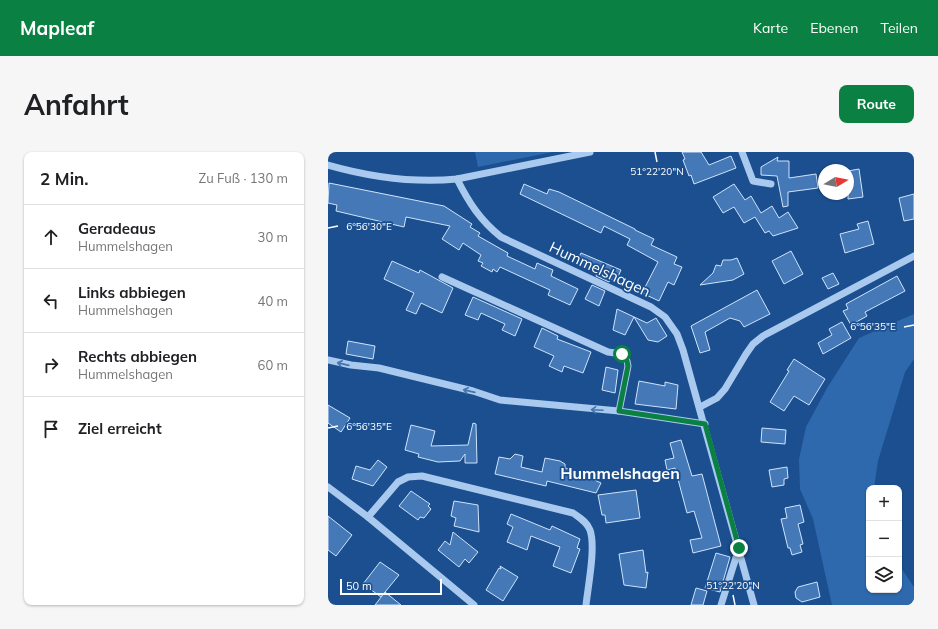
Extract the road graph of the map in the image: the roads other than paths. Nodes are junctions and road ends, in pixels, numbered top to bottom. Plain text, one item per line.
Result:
1 (590, 152) edge
2 (742, 152) edge
3 (328, 165) edge
4 (457, 179) junction
5 (772, 184) dead end
6 (914, 256) edge
7 (442, 277) dead end
8 (328, 360) edge
9 (700, 407) junction
10 (619, 411) junction
11 (705, 424) junction
12 (328, 487) edge
13 (368, 517) junction
14 (739, 548) junction
15 (474, 605) edge
16 (586, 605) edge
17 (721, 605) edge
18 (754, 605) edge

1 - 4 street
2 - 5 street
3 - 4 street
4 - 9 street, Hummelshagen
6 - 9 street
7 - 10 street
10 -> 8 street
9 - 11 street, Hummelshagen
10 - 11 street
11 - 14 street, Hummelshagen
12 - 13 street
13 - 15 street
13 - 16 street
14 - 17 street
14 - 18 street, Hummelshagen

